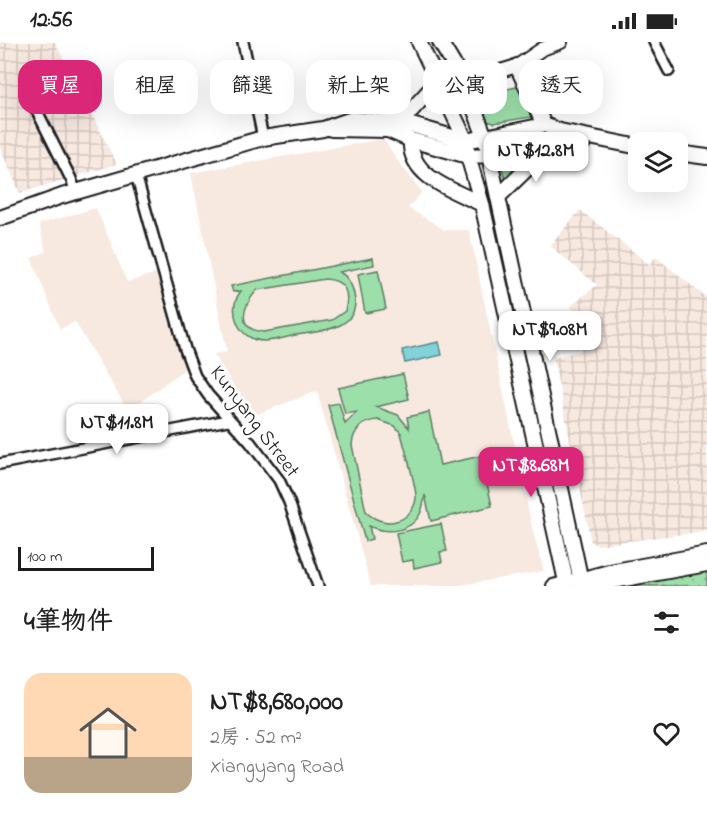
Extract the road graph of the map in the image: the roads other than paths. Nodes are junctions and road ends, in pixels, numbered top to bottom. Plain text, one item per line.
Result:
1 (243, 42) edge
2 (419, 42) edge
3 (440, 42) edge
4 (561, 42) edge
5 (654, 42) edge
6 (428, 60) edge
7 (451, 60) edge
8 (517, 66) junction
9 (507, 69) edge
10 (669, 71) dead end
11 (423, 98) edge
12 (38, 114) edge
13 (453, 114) edge
14 (476, 114) edge
15 (387, 121) junction
16 (544, 125) junction
17 (323, 129) junction
18 (485, 137) junction
19 (263, 138) junction
20 (411, 140) junction
21 (466, 141) junction
22 (612, 143) junction
23 (543, 145) junction
24 (628, 145) edge
25 (688, 154) edge
26 (488, 155) junction
27 (468, 156) junction
28 (707, 157) edge
29 (136, 175) junction
30 (76, 192) junction
31 (498, 197) junction
32 (482, 204) junction
33 (0, 218) edge
34 (228, 420) junction
35 (0, 464) edge
36 (707, 553) edge
37 (707, 565) edge
38 (585, 584) edge
39 (562, 585) edge
40 (318, 586) edge

1 - 19 street
2 - 6 main road
3 - 7 main road
4 - 8 street
5 - 10 street
8 - 9 street
8 - 16 main road
11 - 15 main road
12 - 30 street
13 - 21 main road
14 - 18 main road
15 - 17 main road
15 - 21 main road
16 - 18 main road
16 - 22 main road
17 - 19 main road
17 - 20 main road
18 - 21 main road
18 - 26 main road
19 - 29 main road
20 - 27 main road
20 - 32 main road
21 - 27 main road
22 - 23 main road
22 - 24 main road
23 - 26 main road
23 - 31 main road
25 - 28 main road
26 - 27 main road
26 - 31 main road
27 - 32 main road
29 - 30 main road
29 - 34 street, Kunyang Street
30 - 33 main road
31 - 38 main road
32 - 39 main road
34 - 35 street
34 - 40 street, Kunyang Street
36 - 38 street
37 - 38 street
38 - 39 street

